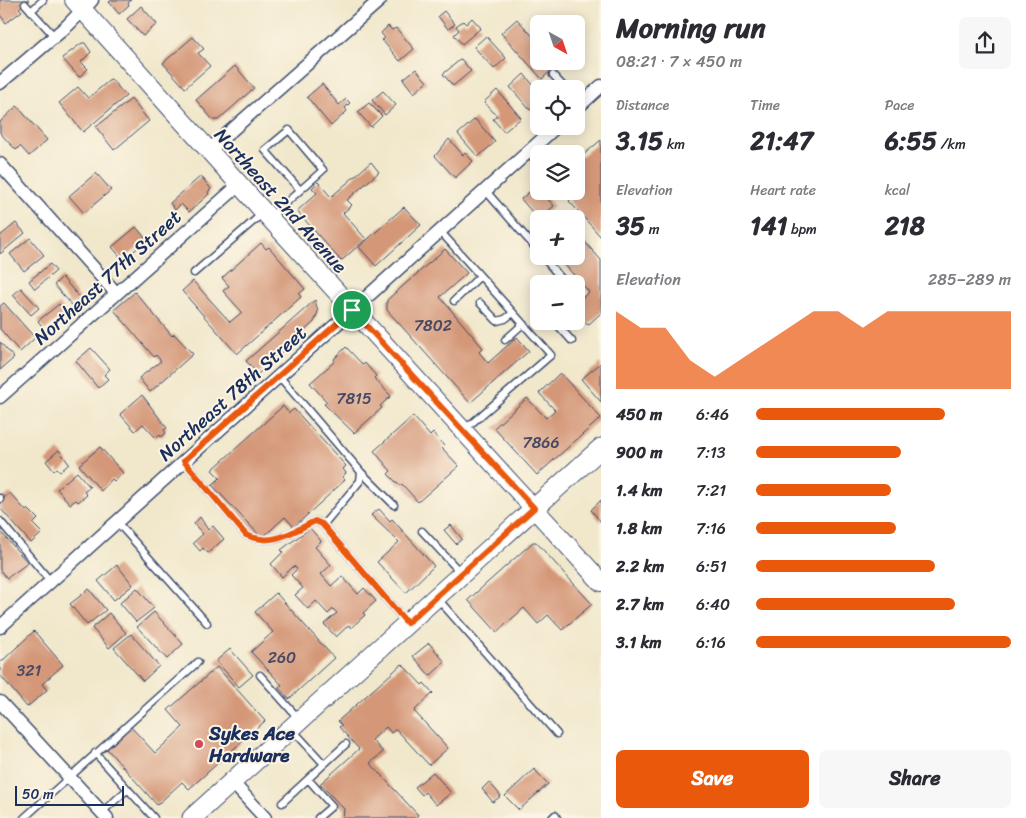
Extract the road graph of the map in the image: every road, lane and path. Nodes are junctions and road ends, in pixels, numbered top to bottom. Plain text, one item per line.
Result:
1 (43, 0) edge
2 (380, 0) edge
3 (83, 3) edge
4 (25, 4) dead end
5 (31, 11) junction
6 (55, 37) junction
7 (553, 75) dead end
8 (558, 80) edge
9 (0, 83) edge
10 (601, 86) edge
11 (585, 99) edge
12 (547, 135) edge
13 (208, 151) junction
14 (0, 164) edge
15 (239, 185) junction
16 (300, 190) junction
17 (485, 190) junction
18 (266, 215) junction
19 (440, 231) junction
20 (530, 242) edge
21 (550, 265) edge
22 (194, 273) dead end
23 (558, 275) edge
24 (480, 276) junction
25 (116, 293) junction
26 (454, 301) dead end
27 (480, 303) dead end
28 (352, 310) junction
29 (513, 313) junction
30 (523, 324) junction
31 (562, 330) edge
32 (505, 340) dead end
33 (572, 341) dead end
34 (279, 376) junction
35 (0, 397) edge
36 (463, 430) junction
37 (601, 448) edge
38 (184, 461) junction
39 (361, 472) junction
40 (394, 504) dead end
41 (534, 508) junction
42 (0, 521) edge
43 (117, 522) junction
44 (323, 525) junction
45 (422, 531) dead end
46 (462, 574) junction
47 (51, 582) junction
48 (601, 582) edge
49 (436, 597) junction
50 (207, 623) dead end
51 (407, 623) junction
52 (0, 627) edge
53 (198, 662) dead end
54 (260, 676) dead end
55 (0, 702) edge
56 (296, 724) junction
57 (557, 734) dead end
58 (346, 744) dead end
59 (95, 753) junction
60 (324, 764) junction
61 (68, 777) junction
62 (308, 780) junction
63 (232, 782) junction
64 (128, 789) junction
65 (282, 803) dead end
66 (104, 815) edge
67 (24, 818) edge
68 (154, 818) edge
69 (192, 818) edge
70 (265, 818) edge
71 (318, 818) edge
72 (552, 818) edge
73 (557, 818) edge

1 - 5 lane
2 - 13 street
3 - 6 street
3 - 13 main road, Northeast 2nd Avenue
4 - 5 lane
5 - 6 lane
6 - 9 street
7 - 8 lane
10 - 11 street
12 - 17 street, Northeast 78th Street
13 - 15 main road, Northeast 2nd Avenue
14 - 25 street
15 - 18 main road, Northeast 2nd Avenue
15 - 25 street, Northeast 77th Street
16 - 16 lane
16 - 18 lane
17 - 19 street, Northeast 78th Street
17 - 20 lane
18 - 22 lane
18 - 28 main road, Northeast 2nd Avenue
19 - 24 lane
19 - 28 street, Northeast 78th Street
21 - 23 lane
24 - 26 lane
24 - 29 lane
25 - 35 street, Northeast 77th Street
27 - 29 lane
28 - 34 street, Northeast 78th Street
28 - 36 main road, Northeast 2nd Avenue
29 - 30 lane
30 - 32 lane
30 - 36 lane
31 - 33 lane
34 - 38 street, Northeast 78th Street
34 - 39 lane
36 - 41 main road, Northeast 2nd Avenue
37 - 41 main road
38 - 43 street, Northeast 78th Street
38 - 44 lane
39 - 40 lane
39 - 44 lane
41 - 46 main road
41 - 48 main road, Northeast 2nd Avenue
42 - 47 lane
43 - 47 street, Northeast 78th Street
43 - 50 lane
44 - 51 lane
45 - 46 lane
46 - 49 main road
47 - 52 street, Northeast 78th Street
49 - 51 main road
49 - 57 lane
51 - 56 main road
53 - 59 lane
54 - 56 lane
55 - 61 street
56 - 60 lane
56 - 63 main road
58 - 60 lane
59 - 61 lane
59 - 64 lane
60 - 62 lane
61 - 66 street
61 - 67 lane
62 - 65 lane
62 - 71 lane
63 - 69 main road
63 - 70 street
64 - 66 lane
64 - 68 lane
72 - 73 lane

